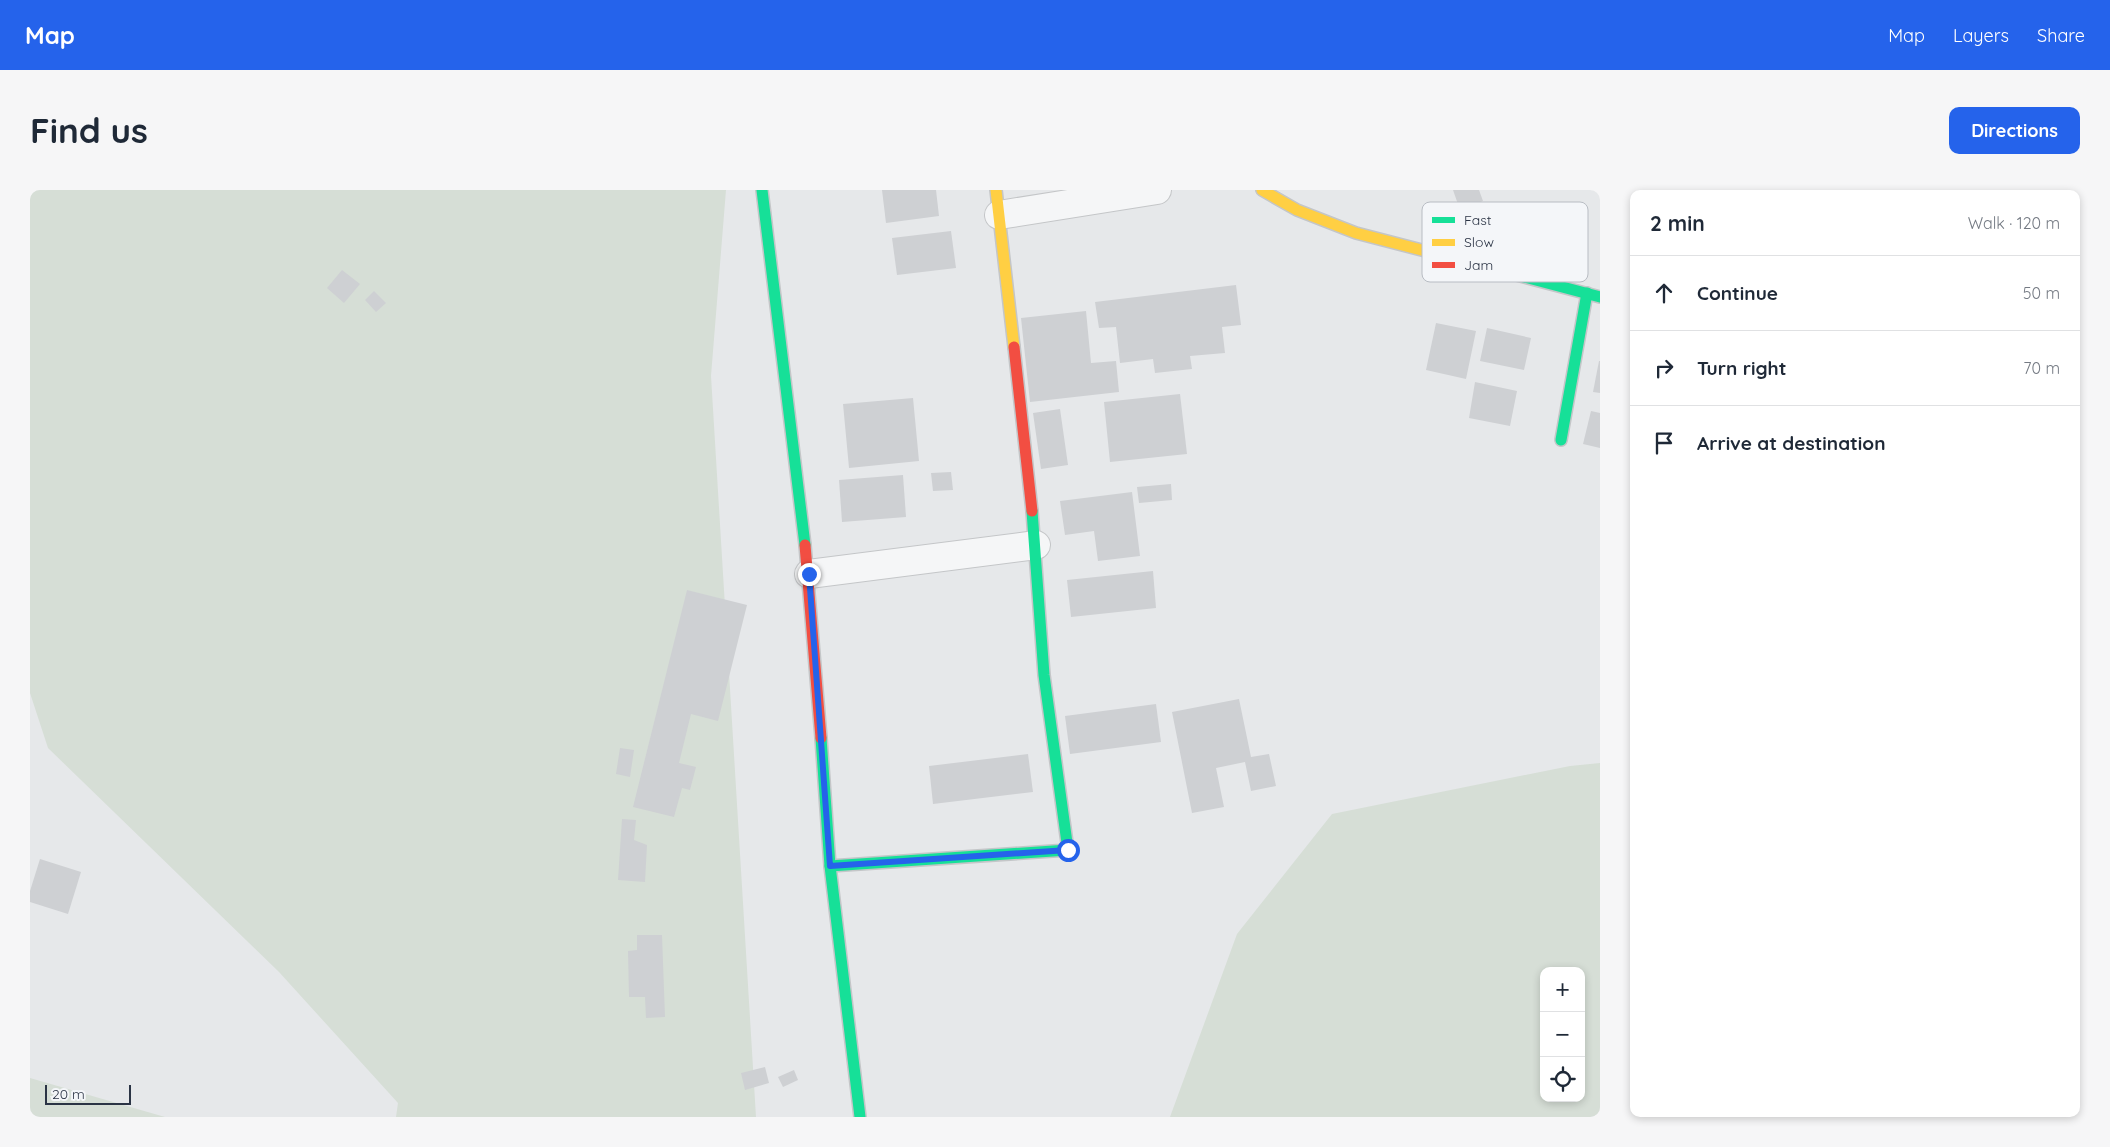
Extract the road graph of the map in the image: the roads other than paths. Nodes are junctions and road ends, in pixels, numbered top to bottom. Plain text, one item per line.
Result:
1 (762, 190) edge
2 (1157, 190) edge
3 (1262, 190) edge
4 (998, 202) edge
5 (1422, 250) edge
6 (1545, 282) edge
7 (1587, 293) junction
8 (1600, 297) edge
9 (1561, 440) dead end
10 (1036, 545) junction
11 (809, 574) junction
12 (830, 866) junction
13 (860, 1117) edge

1 - 11 street
2 - 4 street
3 - 5 street
4 - 10 street
6 - 7 street
7 - 8 street
7 - 9 street
10 - 11 street
10 - 12 street
11 - 12 street
12 - 13 street

